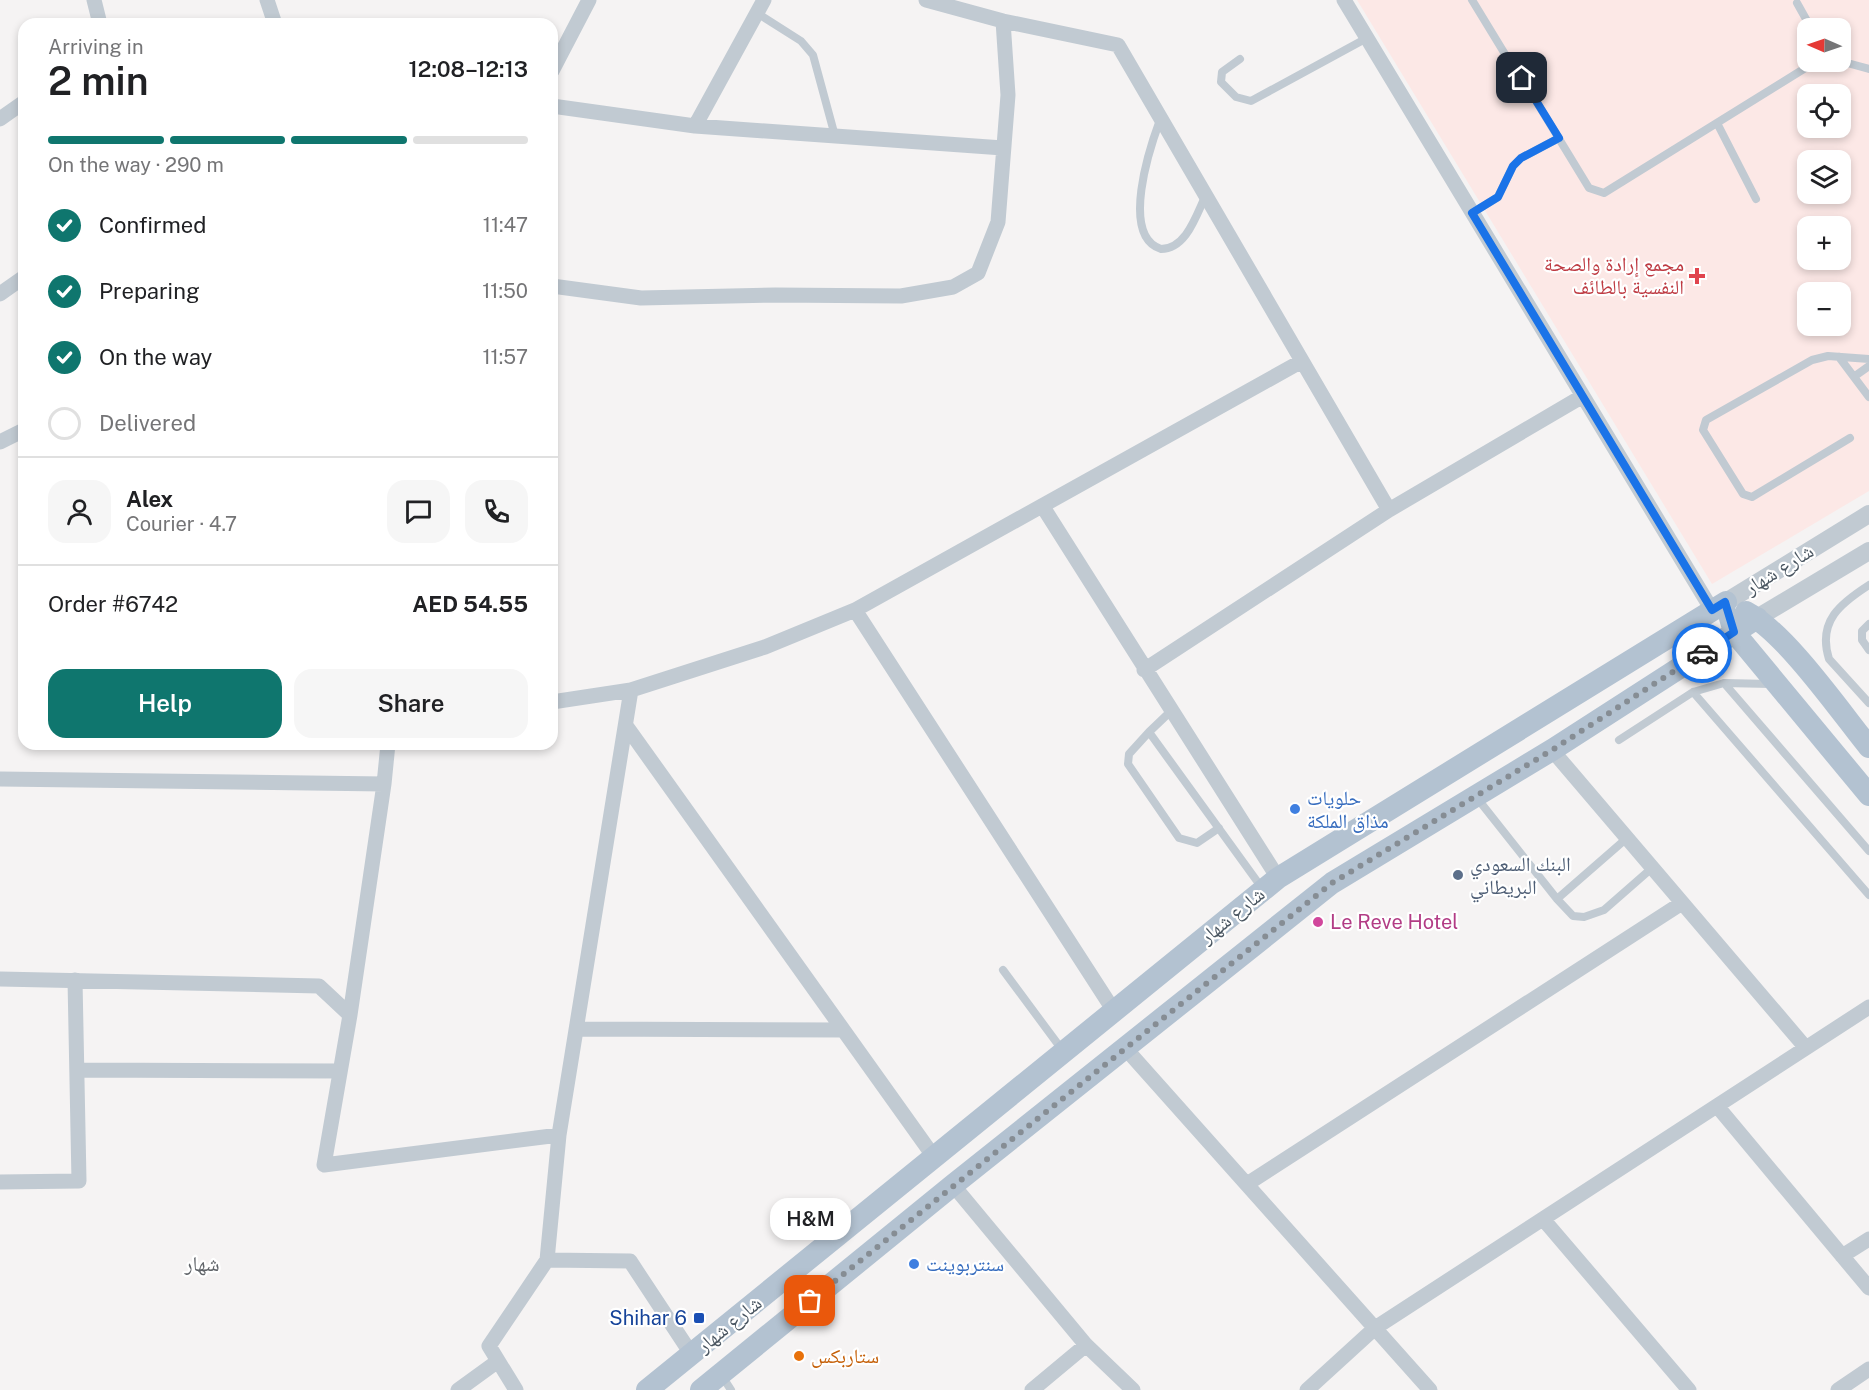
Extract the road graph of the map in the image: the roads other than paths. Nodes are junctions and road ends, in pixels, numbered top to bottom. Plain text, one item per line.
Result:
1 (94, 0) edge
2 (267, 0) edge
3 (589, 0) edge
4 (926, 0) edge
5 (1344, 0) edge
6 (1472, 0) edge
7 (1797, 3) dead end
8 (761, 7) edge
9 (98, 18) edge
10 (273, 18) edge
11 (1805, 18) edge
12 (1003, 21) junction
13 (1367, 38) junction
14 (558, 59) edge
15 (1240, 59) dead end
16 (1508, 59) dead end
17 (1851, 64) edge
18 (1869, 69) edge
19 (1799, 72) edge
20 (1522, 78) dead end
21 (18, 106) edge
22 (558, 107) edge
23 (0, 119) edge
24 (1160, 120) junction
25 (1717, 123) junction
26 (695, 126) junction
27 (835, 136) junction
28 (1559, 138) junction
29 (1004, 148) junction
30 (1206, 198) junction
31 (1756, 200) dead end
32 (1472, 213) junction
33 (18, 281) edge
34 (558, 287) edge
35 (0, 294) edge
36 (1839, 357) junction
37 (1869, 359) edge
38 (1302, 361) junction
39 (1869, 366) edge
40 (1855, 376) junction
41 (1583, 396) junction
42 (1869, 397) edge
43 (18, 433) edge
44 (1850, 438) dead end
45 (0, 442) edge
46 (1042, 507) junction
47 (1389, 510) junction
48 (1869, 514) edge
49 (1869, 551) edge
50 (1869, 585) edge
51 (1719, 606) junction
52 (855, 609) junction
53 (1757, 618) junction
54 (1869, 624) edge
55 (1734, 632) junction
56 (1786, 646) junction
57 (1869, 650) edge
58 (1144, 670) junction
59 (1724, 683) junction
60 (1776, 684) junction
61 (632, 690) junction
62 (1693, 692) junction
63 (558, 701) edge
64 (1869, 703) edge
65 (1171, 711) junction
66 (627, 728) junction
67 (1149, 732) junction
68 (1869, 734) edge
69 (1619, 740) dead end
70 (1869, 747) edge
71 (387, 750) edge
72 (1552, 750) junction
73 (0, 779) edge
74 (384, 784) junction
75 (1869, 795) edge
76 (1476, 796) junction
77 (1219, 828) junction
78 (1627, 838) junction
79 (1869, 851) edge
80 (1652, 868) junction
81 (1270, 884) junction
82 (1869, 896) edge
83 (1557, 899) junction
84 (1682, 903) junction
85 (1003, 970) dead end
86 (0, 979) edge
87 (75, 980) junction
88 (1869, 1007) edge
89 (1114, 1011) junction
90 (350, 1015) junction
91 (577, 1029) junction
92 (843, 1030) junction
93 (1806, 1048) junction
94 (1126, 1049) junction
95 (1064, 1052) junction
96 (77, 1070) junction
97 (340, 1071) junction
98 (1717, 1106) junction
99 (559, 1136) junction
100 (934, 1157) junction
101 (0, 1182) edge
102 (953, 1185) junction
103 (1247, 1185) junction
104 (1543, 1219) junction
105 (1869, 1239) edge
106 (1842, 1256) junction
107 (547, 1260) junction
108 (1869, 1288) edge
109 (1375, 1328) junction
110 (1086, 1345) junction
111 (692, 1355) junction
112 (498, 1360) junction
113 (1869, 1369) edge
114 (726, 1382) edge
115 (458, 1390) edge
116 (516, 1390) edge
117 (647, 1390) edge
118 (701, 1390) edge
119 (1032, 1390) edge
120 (1133, 1390) edge
121 (1307, 1390) edge
122 (1430, 1390) edge
123 (1689, 1390) edge
124 (1838, 1390) edge

1 - 9 street
2 - 10 street
3 - 14 street
4 - 12 street
5 - 13 street
6 - 16 lane
7 - 11 lane
8 - 26 street
8 - 27 lane
12 - 24 street
12 - 29 street
13 - 15 lane
13 - 32 street
17 - 18 lane
19 - 25 lane
20 - 28 lane
21 - 23 street
22 - 26 street
24 - 30 street
24 - 30 lane
25 - 28 lane
25 - 31 lane
26 - 27 street
27 - 29 street
28 - 32 lane
29 - 34 street
30 - 38 street
32 - 41 street
33 - 35 street
36 - 37 lane
36 - 40 lane
36 - 44 lane
38 - 46 street
38 - 47 street
39 - 40 lane
40 - 42 lane
41 - 47 street
41 - 51 street
43 - 45 street
46 - 52 street
46 - 58 street
47 - 58 street
48 - 51 street, شارع شهار
49 - 53 street, شارع شهار
50 - 64 lane
51 - 53 main road
51 - 55 main road
51 - 81 main road, شارع شهار
52 - 61 street
52 - 89 street
53 - 55 main road, شارع شهار
53 - 56 main road
54 - 57 lane
55 - 60 main road
55 - 72 main road, شارع شهار
56 - 68 lane
56 - 70 main road
58 - 65 street
59 - 60 lane
59 - 62 lane
59 - 79 lane
60 - 75 main road
61 - 63 street
61 - 66 street
62 - 69 lane
62 - 82 lane
65 - 67 lane
65 - 81 street
66 - 91 street
66 - 92 street
67 - 77 lane
67 - 77 lane
71 - 74 street
72 - 76 main road, شارع شهار
72 - 78 street
73 - 74 street
74 - 90 street
76 - 83 lane
76 - 94 main road, شارع شهار
77 - 81 lane
78 - 80 street
78 - 83 lane
80 - 83 lane
80 - 84 street
81 - 89 main road, شارع شهار
84 - 93 street
84 - 103 street
85 - 95 lane
86 - 87 street
87 - 90 street
87 - 96 street
88 - 93 street
89 - 95 main road, شارع شهار
90 - 97 street
91 - 92 street
91 - 99 street
92 - 100 street
93 - 98 street
94 - 102 main road, شارع شهار
94 - 103 street
95 - 100 main road, شارع شهار
96 - 97 street
96 - 101 street
97 - 99 street
98 - 104 street
98 - 106 street
99 - 107 street
100 - 111 main road, شارع شهار
102 - 110 street
102 - 114 main road, شارع شهار
103 - 109 street
104 - 109 street
104 - 123 street
105 - 106 street
106 - 108 street
107 - 111 street
107 - 112 street
109 - 121 street
109 - 122 street
110 - 119 street
110 - 120 street
111 - 117 main road, شارع شهار
112 - 115 street
112 - 116 street
113 - 124 street
114 - 118 main road, شارع شهار

